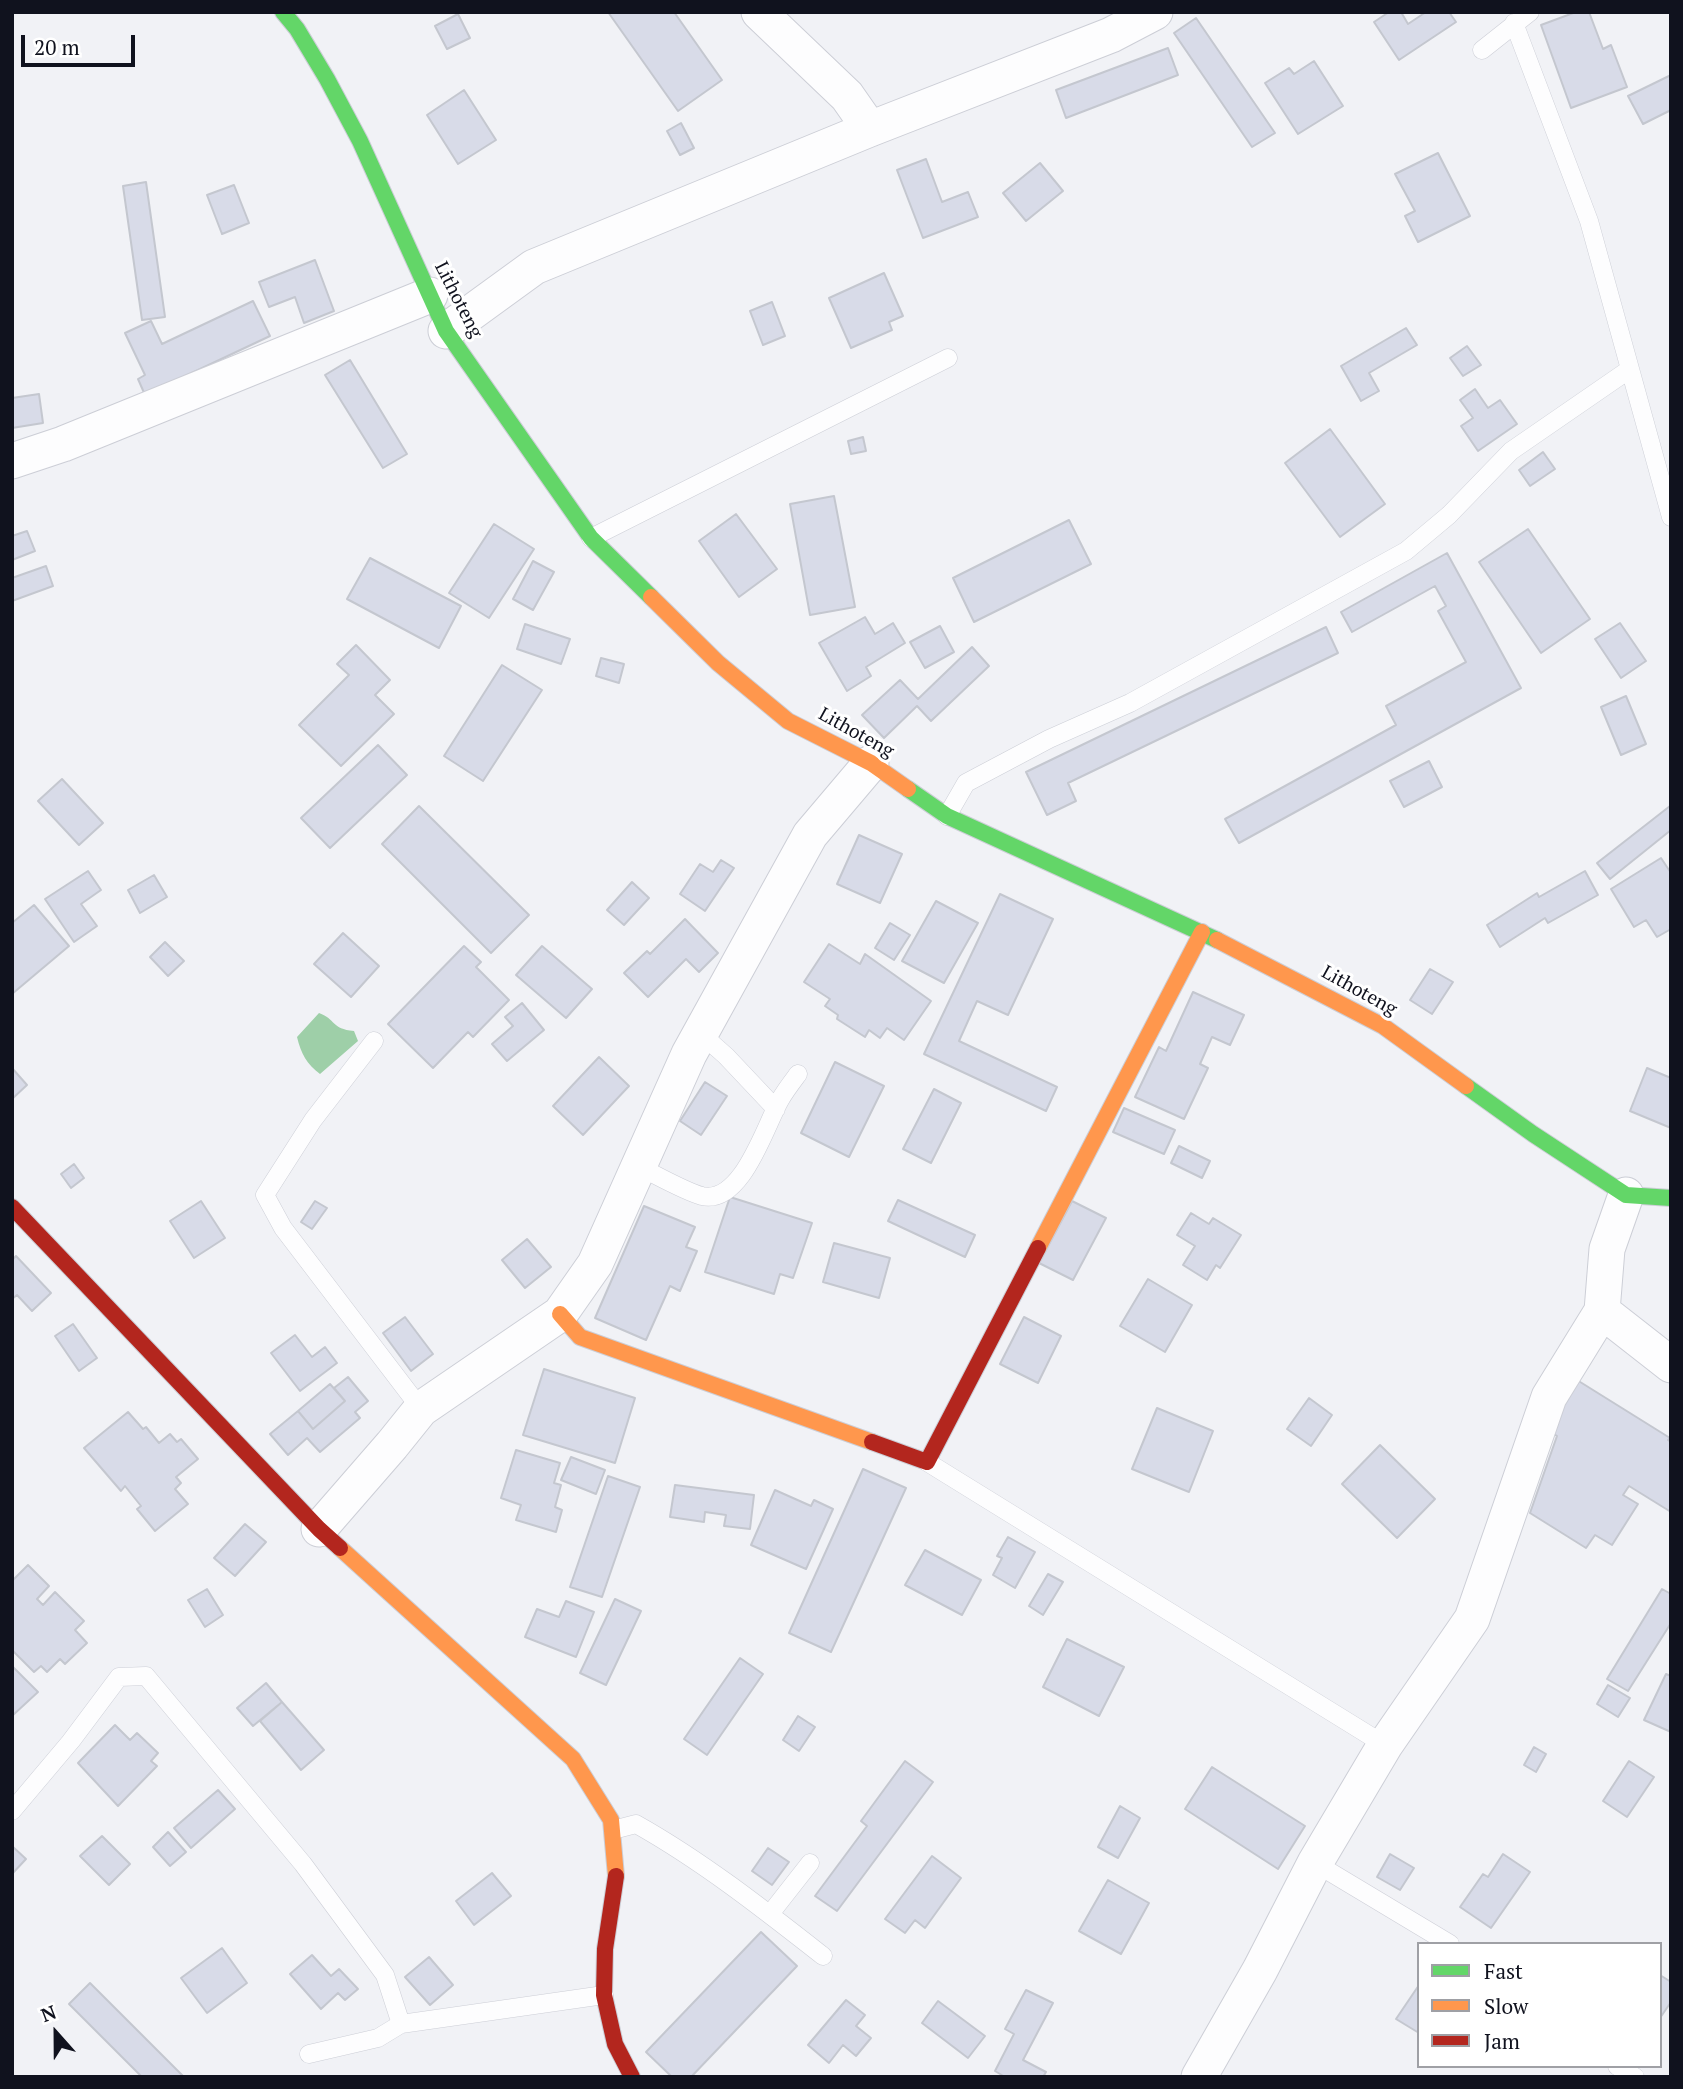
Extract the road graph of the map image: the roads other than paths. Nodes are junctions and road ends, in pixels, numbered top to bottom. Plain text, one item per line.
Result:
1 (283, 12) edge
2 (760, 12) edge
3 (1154, 12) edge
4 (1530, 12) edge
5 (1514, 23) junction
6 (1482, 50) dead end
7 (870, 128) junction
8 (430, 295) junction
9 (446, 331) junction
10 (948, 358) dead end
11 (1630, 369) junction
12 (12, 461) edge
13 (1671, 517) edge
14 (591, 538) junction
15 (871, 763) junction
16 (947, 816) junction
17 (1202, 932) junction
18 (700, 1033) junction
19 (374, 1041) dead end
20 (798, 1074) dead end
21 (776, 1109) junction
22 (638, 1166) junction
23 (1626, 1195) junction
24 (1671, 1198) edge
25 (12, 1207) edge
26 (1602, 1311) junction
27 (560, 1314) junction
28 (1671, 1365) edge
29 (421, 1409) junction
30 (926, 1462) junction
31 (319, 1529) junction
32 (1385, 1745) junction
33 (12, 1811) edge
34 (613, 1830) junction
35 (810, 1863) dead end
36 (1315, 1863) junction
37 (770, 1914) junction
38 (1447, 1942) edge
39 (823, 1956) dead end
40 (604, 1996) junction
41 (401, 2024) junction
42 (309, 2054) dead end
43 (632, 2077) edge
44 (1199, 2077) edge

1 - 8 street, Lithoteng
2 - 7 street
3 - 7 street
4 - 5 lane
5 - 6 lane
5 - 11 lane
7 - 9 street
8 - 9 street, Lithoteng
8 - 12 street
9 - 14 street, Lithoteng
10 - 14 lane
11 - 13 lane
11 - 16 lane
14 - 15 street, Lithoteng
15 - 16 street, Lithoteng
15 - 18 street
16 - 17 street, Lithoteng
17 - 23 street, Lithoteng
17 - 30 street
18 - 21 lane
18 - 22 street
19 - 29 lane
20 - 21 lane
21 - 22 lane
22 - 27 street
23 - 24 street, Lithoteng
23 - 26 street
25 - 31 street
26 - 28 street
26 - 32 street
27 - 29 street
27 - 30 street
29 - 31 street
30 - 32 lane
31 - 34 street
32 - 36 street
33 - 41 lane
34 - 37 lane
34 - 40 street
35 - 37 lane
36 - 38 lane
36 - 44 street
37 - 39 lane
40 - 41 lane
40 - 43 street
41 - 42 lane

